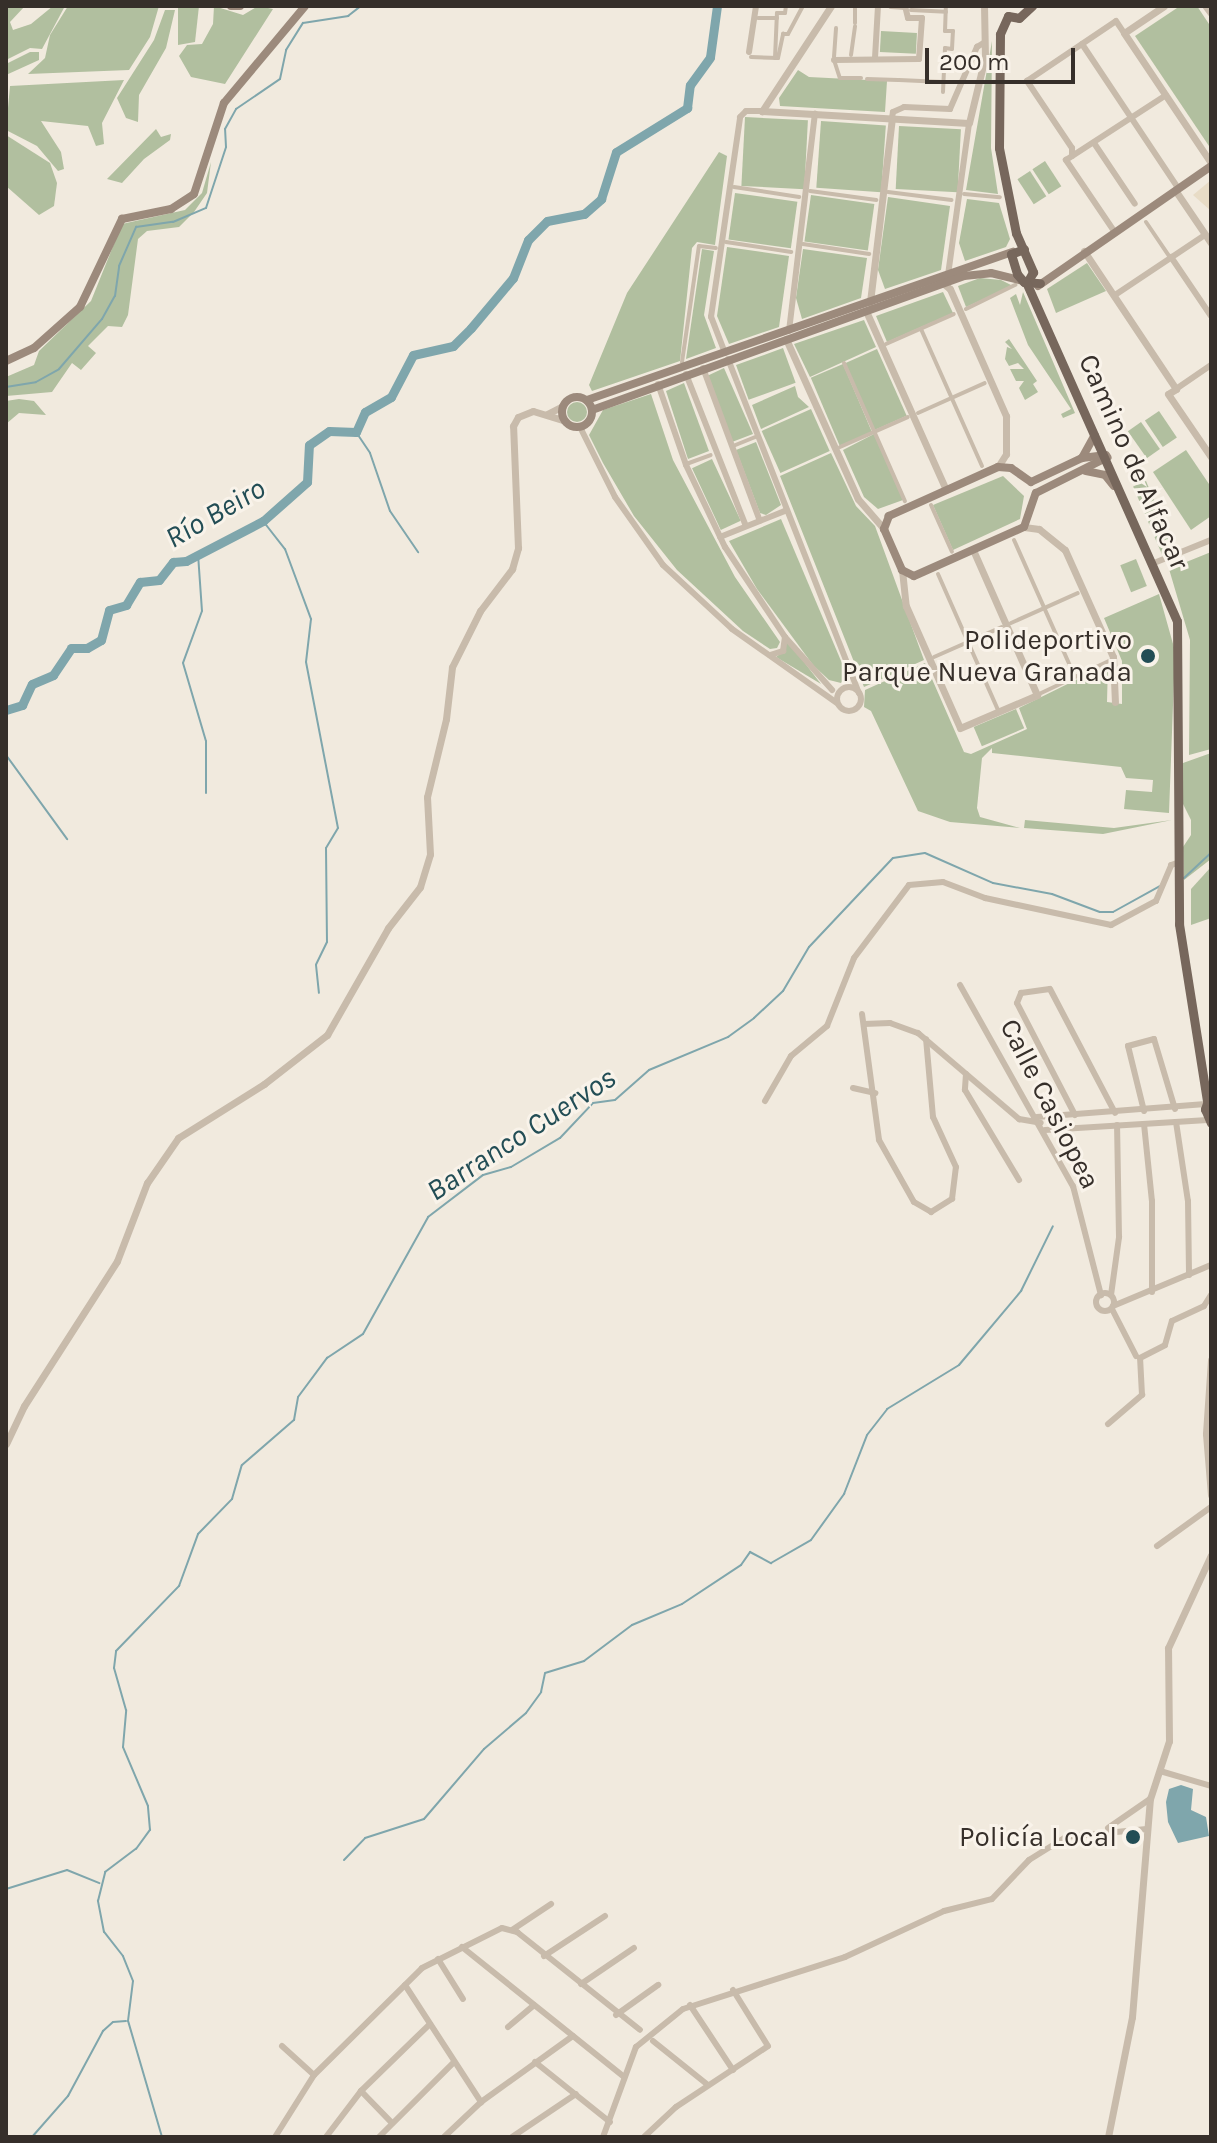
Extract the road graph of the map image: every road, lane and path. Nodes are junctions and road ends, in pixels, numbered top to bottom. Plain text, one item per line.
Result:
1 (231, 6) edge
2 (240, 6) edge
3 (305, 6) edge
4 (756, 6) edge
5 (786, 6) edge
6 (803, 6) edge
7 (831, 6) edge
8 (878, 6) edge
9 (891, 6) edge
10 (984, 6) edge
11 (1002, 6) edge
12 (1164, 6) edge
13 (1205, 6) edge
14 (855, 7) edge
15 (1031, 7) edge
16 (907, 8) edge
17 (929, 8) edge
18 (946, 9) edge
19 (1211, 14) edge
20 (1008, 16) junction
21 (758, 18) dead end
22 (777, 18) junction
23 (836, 28) dead end
24 (1124, 33) junction
25 (985, 42) junction
26 (1082, 44) junction
27 (750, 55) joint
28 (851, 55) dead end
29 (775, 58) junction
30 (834, 58) junction
31 (875, 58) junction
32 (943, 82) junction
33 (943, 92) dead end
34 (772, 95) junction
35 (1166, 95) junction
36 (762, 111) junction
37 (777, 112) junction
38 (815, 114) junction
39 (892, 118) junction
40 (1131, 118) junction
41 (969, 123) junction
42 (1094, 143) junction
43 (1072, 156) junction
44 (1211, 164) edge
45 (734, 187) dead end
46 (1177, 189) junction
47 (810, 191) dead end
48 (888, 192) dead end
49 (964, 194) dead end
50 (799, 197) dead end
51 (1000, 197) dead end
52 (876, 200) dead end
53 (952, 200) dead end
54 (1135, 204) dead end
55 (1146, 222) dead end
56 (1114, 231) junction
57 (1205, 235) junction
58 (726, 242) dead end
59 (1211, 243) edge
60 (803, 244) dead end
61 (716, 248) dead end
62 (1017, 250) junction
63 (1084, 251) junction
64 (791, 252) dead end
65 (869, 254) dead end
66 (1170, 256) junction
67 (948, 282) junction
68 (1031, 283) junction
69 (1115, 295) junction
70 (868, 306) junction
71 (966, 309) dead end
72 (954, 314) dead end
73 (1211, 316) edge
74 (921, 329) junction
75 (787, 335) junction
76 (886, 344) dead end
77 (726, 356) junction
78 (6, 361) edge
79 (682, 362) dead end
80 (844, 363) dead end
81 (1211, 365) edge
82 (703, 368) junction
83 (686, 374) junction
84 (985, 383) dead end
85 (658, 384) junction
86 (1176, 389) junction
87 (951, 398) junction
88 (587, 400) junction
89 (563, 406) junction
90 (592, 410) junction
91 (918, 413) dead end
92 (547, 414) junction
93 (908, 417) dead end
94 (565, 421) junction
95 (580, 427) junction
96 (1096, 431) junction
97 (874, 432) junction
98 (755, 437) dead end
99 (733, 446) dead end
100 (840, 447) dead end
101 (1006, 454) junction
102 (711, 455) dead end
103 (1107, 456) junction
104 (1211, 457) edge
105 (1082, 458) junction
106 (689, 463) dead end
107 (982, 466) dead end
108 (998, 467) junction
109 (1011, 468) junction
110 (1085, 471) junction
111 (1035, 481) junction
112 (946, 490) junction
113 (1039, 491) junction
114 (1126, 500) junction
115 (905, 501) dead end
116 (931, 505) dead end
117 (787, 510) junction
118 (872, 513) junction
119 (889, 516) junction
120 (1032, 516) junction
121 (760, 521) junction
122 (746, 526) junction
123 (1024, 527) junction
124 (884, 529) junction
125 (1039, 529) junction
126 (720, 537) junction
127 (1014, 540) dead end
128 (1211, 540) edge
129 (973, 550) junction
130 (952, 552) dead end
131 (1154, 563) junction
132 (902, 570) junction
133 (938, 574) dead end
134 (914, 576) junction
135 (906, 591) junction
136 (1078, 593) dead end
137 (1045, 609) junction
138 (1011, 623) dead end
139 (1002, 627) dead end
140 (785, 637) junction
141 (968, 642) junction
142 (769, 656) junction
143 (934, 657) dead end
144 (1109, 661) dead end
145 (851, 669) junction
146 (1075, 677) junction
147 (817, 686) junction
148 (839, 690) junction
149 (859, 693) junction
150 (1037, 695) junction
151 (1115, 702) dead end
152 (837, 703) junction
153 (999, 712) junction
154 (1177, 863) junction
155 (960, 985) dead end
156 (862, 1014) dead end
157 (864, 1024) junction
158 (926, 1039) junction
159 (1203, 1066) junction
160 (966, 1074) junction
161 (1211, 1080) edge
162 (853, 1088) dead end
163 (875, 1093) junction
164 (1208, 1099) edge
165 (765, 1101) dead end
166 (1175, 1109) junction
167 (1191, 1109) junction
168 (1144, 1111) junction
169 (1115, 1113) junction
170 (1075, 1115) junction
171 (1192, 1121) junction
172 (1210, 1121) edge
173 (1176, 1122) junction
174 (1041, 1123) junction
175 (1144, 1124) junction
176 (1116, 1125) junction
177 (1019, 1180) dead end
178 (1211, 1265) edge
179 (1189, 1275) junction
180 (1152, 1292) junction
181 (1101, 1295) junction
182 (1111, 1295) junction
183 (1211, 1295) edge
184 (1112, 1308) junction
185 (1136, 1356) dead end
186 (1211, 1360) edge
187 (1211, 1377) edge
188 (1108, 1424) dead end
189 (6, 1444) edge
190 (1211, 1495) edge
191 (1211, 1507) edge
192 (1157, 1546) dead end
193 (1211, 1555) edge
194 (1160, 1771) junction
195 (1211, 1786) edge
196 (1150, 1799) junction
197 (1147, 1829) junction
198 (1105, 1830) junction
199 (551, 1904) dead end
200 (605, 1916) dead end
201 (512, 1930) junction
202 (462, 1947) junction
203 (634, 1948) dead end
204 (544, 1956) junction
205 (438, 1959) junction
206 (405, 1985) junction
207 (580, 1985) junction
208 (658, 1985) dead end
209 (733, 1990) junction
210 (463, 1999) dead end
211 (534, 2005) junction
212 (690, 2005) junction
213 (617, 2014) junction
214 (430, 2024) junction
215 (508, 2027) dead end
216 (653, 2031) junction
217 (638, 2032) junction
218 (573, 2036) junction
219 (639, 2043) junction
220 (652, 2043) junction
221 (282, 2046) dead end
222 (454, 2062) junction
223 (535, 2062) junction
224 (733, 2070) junction
225 (314, 2075) junction
226 (624, 2077) junction
227 (706, 2086) junction
228 (361, 2091) junction
229 (576, 2094) junction
230 (481, 2102) junction
231 (391, 2122) junction
232 (610, 2122) junction
233 (275, 2137) edge
234 (326, 2137) edge
235 (379, 2137) edge
236 (444, 2137) edge
237 (512, 2137) edge
238 (603, 2137) edge
239 (644, 2137) edge
240 (1108, 2137) edge

1 - 2 main road
3 - 78 main road
4 - 27 street
5 - 22 street
6 - 29 street
7 - 34 street
8 - 31 street
9 - 16 street
10 - 25 street
11 - 20 main road
12 - 24 street
13 - 19 street
14 - 28 street
15 - 20 main road
16 - 17 street
16 - 31 street
17 - 18 street
18 - 32 street
20 - 62 main road
21 - 22 street
22 - 29 street
23 - 30 street
24 - 26 street
24 - 35 street
25 - 39 street
25 - 41 street
26 - 40 street
26 - 43 street
27 - 29 street
30 - 31 street
30 - 32 street
32 - 33 street
34 - 36 street
34 - 37 street
35 - 40 street
35 - 44 street
36 - 37 street
36 - 77 street
37 - 38 street
38 - 39 street
38 - 75 street
39 - 41 street
39 - 70 street
40 - 42 street
40 - 46 street
41 - 67 street
42 - 43 street
42 - 54 street
43 - 56 street
44 - 46 main road
45 - 50 street
46 - 56 main road
46 - 57 street
47 - 52 street
48 - 53 street
49 - 51 street
55 - 66 street
56 - 63 main road
57 - 59 street
57 - 66 street
58 - 64 street
60 - 65 street
61 - 79 street
62 - 67 main road
62 - 68 main road
62 - 68 main road
63 - 68 main road
63 - 69 street
66 - 69 street
66 - 73 street
67 - 68 main road
67 - 70 main road
67 - 101 street
68 - 71 street
68 - 96 main road, Camino de Alfacar
69 - 86 street
70 - 75 main road
70 - 112 street
72 - 74 street
74 - 76 street
74 - 87 street
75 - 77 main road
75 - 118 street
77 - 82 main road
77 - 88 main road
77 - 117 street
80 - 97 street
81 - 86 street
82 - 83 main road
82 - 121 street
83 - 85 main road
83 - 122 street
84 - 87 street
85 - 90 main road
85 - 126 street
86 - 104 street
87 - 91 street
87 - 107 street
88 - 89 main road
88 - 90 main road
89 - 92 street
89 - 94 main road
90 - 95 main road
92 - 94 street
92 - 189 street
93 - 97 street
94 - 95 main road
95 - 142 street
96 - 103 main road, Camino de Alfacar
96 - 105 main road
97 - 100 street
97 - 115 street
98 - 99 street
101 - 108 street
101 - 109 street
102 - 106 street
103 - 105 main road
103 - 110 main road
103 - 114 main road, Camino de Alfacar
105 - 111 main road
108 - 109 main road
108 - 112 main road
109 - 111 main road
110 - 113 main road
110 - 114 main road
111 - 113 main road
112 - 119 main road
113 - 120 main road
114 - 131 main road, Camino de Alfacar
116 - 130 street
117 - 121 street
117 - 145 street
118 - 119 street
118 - 124 street
119 - 124 main road
120 - 123 main road
120 - 125 street
121 - 122 street
122 - 126 street
123 - 125 street
123 - 129 main road
124 - 132 main road
125 - 151 street
126 - 140 street
127 - 137 street
128 - 131 street
129 - 134 main road
129 - 150 street
131 - 154 main road, Camino de Alfacar
132 - 134 main road
132 - 135 street
133 - 141 street
134 - 135 street
135 - 153 street
136 - 137 street
137 - 138 street
137 - 146 street
139 - 141 street
140 - 142 street
140 - 148 street
141 - 143 street
141 - 153 street
142 - 147 street
144 - 146 street
145 - 148 street
145 - 149 street
146 - 150 street
147 - 148 street
147 - 152 street
148 - 149 street
148 - 152 street
149 - 152 street
150 - 153 street
154 - 159 main road, Camino de Alfacar
154 - 165 street
155 - 174 street, Calle Casiopea
156 - 157 street
157 - 158 street
157 - 163 street
158 - 160 street
158 - 163 street
159 - 161 main road
159 - 164 main road, Camino de Alfacar
160 - 174 street
160 - 177 street
162 - 163 street
164 - 167 street
164 - 172 main road, Camino de Alfacar
166 - 167 street
166 - 168 street
166 - 168 street
167 - 171 street
168 - 169 street
169 - 170 street
169 - 170 street
169 - 176 street
170 - 174 street
171 - 172 street
171 - 173 street
173 - 175 street
173 - 179 street
174 - 176 street
174 - 181 street, Calle Casiopea
175 - 176 street
175 - 180 street
176 - 182 street
178 - 179 street
179 - 180 street
180 - 184 street
181 - 182 street
181 - 184 street
182 - 184 street
183 - 188 street
184 - 185 street
186 - 187 street
187 - 190 street
191 - 192 street
193 - 194 street
194 - 195 street
194 - 196 street
196 - 197 street
196 - 198 street
197 - 198 street
197 - 240 street
198 - 209 street
199 - 201 street
200 - 204 street
201 - 202 street
201 - 204 street
202 - 205 street
202 - 211 street
203 - 207 street
204 - 207 street
205 - 206 street
205 - 210 street
206 - 214 street
206 - 225 street
207 - 213 street
208 - 213 street
209 - 212 street
209 - 224 street
211 - 215 street
211 - 218 street
212 - 216 street
212 - 224 street
213 - 217 street
214 - 222 street
214 - 228 street
216 - 217 street
216 - 219 street
216 - 220 street
217 - 219 street
218 - 223 street
218 - 226 street
219 - 220 street
219 - 226 street
220 - 227 street
221 - 225 street
222 - 230 street
222 - 231 street
223 - 229 street
223 - 230 street
224 - 227 street
225 - 233 street
226 - 232 street
227 - 239 street
228 - 231 street
228 - 234 street
229 - 232 street
229 - 237 street
230 - 236 street
231 - 235 street
232 - 238 street

